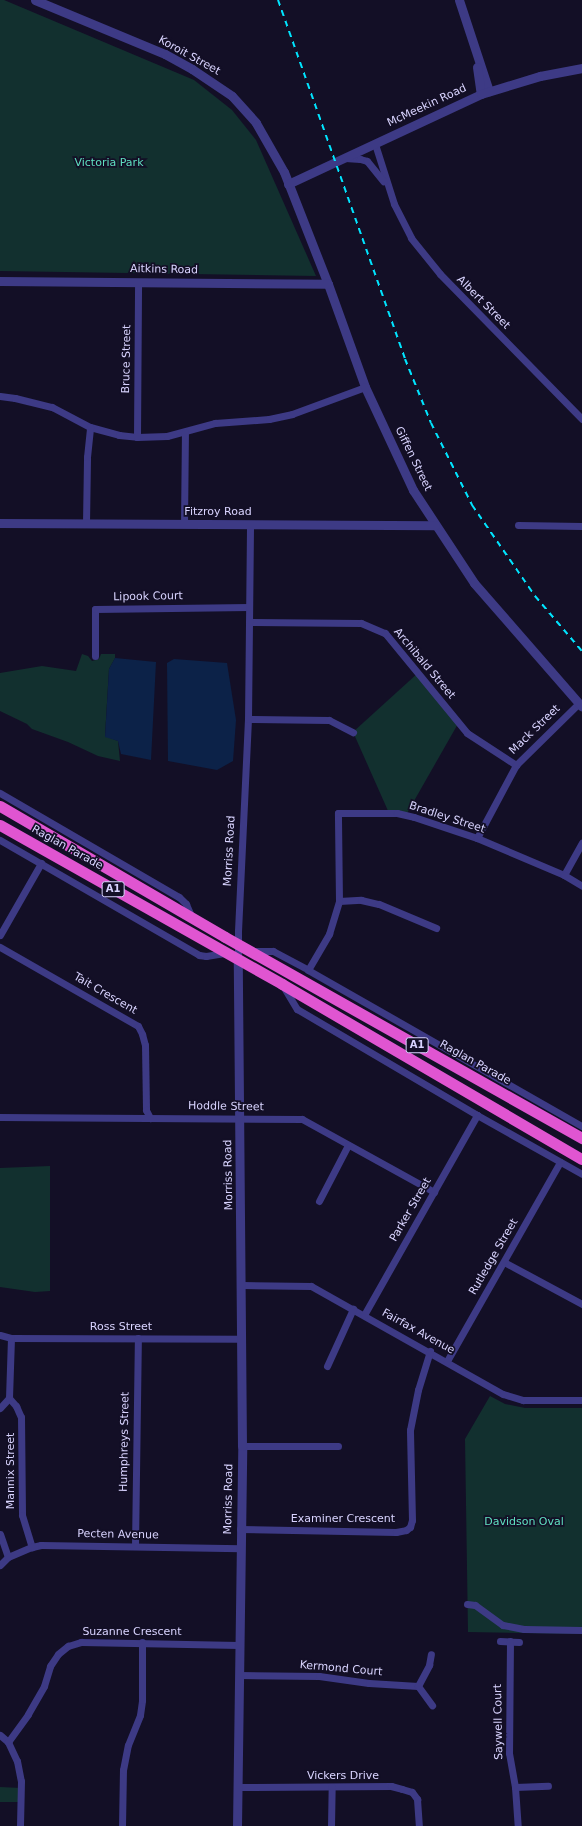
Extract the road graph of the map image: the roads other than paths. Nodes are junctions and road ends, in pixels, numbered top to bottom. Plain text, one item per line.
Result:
1 (35, 0) edge
2 (459, 0) edge
3 (582, 68) edge
4 (485, 93) junction
5 (375, 144) junction
6 (343, 159) junction
7 (288, 184) junction
8 (388, 189) junction
9 (0, 281) edge
10 (138, 282) junction
11 (328, 284) junction
12 (365, 387) junction
13 (0, 396) edge
14 (582, 419) edge
15 (90, 427) junction
16 (185, 432) junction
17 (137, 437) junction
18 (0, 523) edge
19 (86, 523) junction
20 (184, 524) junction
21 (250, 524) junction
22 (435, 525) junction
23 (518, 525) dead end
24 (582, 526) edge
25 (249, 606) junction
26 (249, 622) junction
27 (95, 656) dead end
28 (580, 705) edge
29 (248, 719) junction
30 (353, 732) dead end
31 (516, 765) junction
32 (0, 793) edge
33 (0, 806) edge
34 (0, 825) edge
35 (477, 838) junction
36 (0, 840) edge
37 (582, 843) edge
38 (41, 863) junction
39 (564, 875) junction
40 (582, 886) edge
41 (339, 900) junction
42 (191, 916) junction
43 (436, 928) dead end
44 (0, 935) edge
45 (238, 944) junction
46 (0, 947) edge
47 (252, 952) junction
48 (226, 953) junction
49 (238, 961) junction
50 (308, 970) junction
51 (282, 984) junction
52 (477, 1115) junction
53 (0, 1117) edge
54 (150, 1118) junction
55 (241, 1119) junction
56 (582, 1126) edge
57 (582, 1138) edge
58 (348, 1145) junction
59 (582, 1159) edge
60 (560, 1162) junction
61 (582, 1174) edge
62 (434, 1192) junction
63 (319, 1201) dead end
64 (504, 1262) junction
65 (242, 1285) junction
66 (582, 1304) edge
67 (353, 1309) junction
68 (364, 1315) junction
69 (0, 1335) edge
70 (11, 1338) junction
71 (138, 1338) junction
72 (242, 1338) junction
73 (430, 1351) junction
74 (447, 1362) junction
75 (327, 1366) dead end
76 (9, 1398) junction
77 (582, 1400) edge
78 (0, 1408) edge
79 (242, 1446) junction
80 (338, 1446) dead end
81 (240, 1529) junction
82 (0, 1534) edge
83 (134, 1546) junction
84 (32, 1547) junction
85 (241, 1548) junction
86 (8, 1557) junction
87 (0, 1565) edge
88 (467, 1604) dead end
89 (582, 1630) edge
90 (500, 1641) dead end
91 (510, 1641) junction
92 (142, 1642) junction
93 (519, 1642) dead end
94 (239, 1645) junction
95 (431, 1654) dead end
96 (239, 1675) junction
97 (418, 1686) junction
98 (432, 1705) dead end
99 (0, 1735) edge
100 (8, 1742) junction
101 (548, 1786) dead end
102 (238, 1787) junction
103 (332, 1787) junction
104 (515, 1787) junction
105 (20, 1826) edge
106 (122, 1826) edge
107 (237, 1826) edge
108 (331, 1826) edge
109 (419, 1826) edge
110 (518, 1826) edge

1 - 7 street, Koroit Street
2 - 4 street
3 - 4 street, McMeekin Road
4 - 5 street, McMeekin Road
5 - 6 street, McMeekin Road
5 - 8 street, Albert Street
6 - 7 street, McMeekin Road
6 - 8 street, Albert Street
7 - 11 street, Giffen Street
8 - 14 street, Albert Street
9 - 10 street, Aitkins Road
10 - 11 street, Aitkins Road
10 - 17 street, Bruce Street
11 - 12 street, Giffen Street
12 - 16 street
12 - 22 street, Giffen Street
13 - 15 street
15 - 17 street
15 - 19 street
16 - 17 street
16 - 20 street
18 - 19 street, Fitzroy Road
19 - 20 street, Fitzroy Road
20 - 21 street, Fitzroy Road
21 - 22 street, Fitzroy Road
21 - 25 street, Morriss Road
22 - 28 street, Giffen Street
23 - 24 street
25 - 26 street, Morriss Road
25 - 27 street, Lipook Court
26 - 29 street, Morriss Road
26 - 31 street, Archibald Street
28 - 31 street, Mack Street
29 - 30 street
29 - 45 street, Morriss Road
31 - 35 street, Mack Street
32 - 42 street, Raglan Parade
33 - 42 highway, Raglan Parade / A1
34 - 48 highway, Raglan Parade / A1
35 - 39 street, Bradley Street
35 - 41 street, Bradley Street
36 - 38 street
37 - 39 street
38 - 44 street
38 - 48 street
39 - 40 street, Bradley Street
41 - 43 street
41 - 50 street, Bradley Street
42 - 45 highway, Raglan Parade / A1
45 - 47 highway, Raglan Parade / A1
45 - 49 street, Morriss Road
46 - 54 street, Tait Crescent
47 - 50 street, Raglan Parade
47 - 57 highway, Raglan Parade / A1
48 - 49 highway, Raglan Parade / A1
49 - 51 highway, Raglan Parade / A1
49 - 55 street, Morriss Road
50 - 56 street, Raglan Parade
51 - 52 street
51 - 59 highway, Raglan Parade / A1
52 - 60 street
52 - 62 street, Parker Street
53 - 54 street, Hoddle Street
54 - 55 street, Hoddle Street
55 - 58 street, Hoddle Street
55 - 65 street, Morriss Road
58 - 62 street, Hoddle Street
58 - 63 street
60 - 61 street
60 - 64 street, Rutledge Street
62 - 68 street, Parker Street
64 - 66 street
64 - 74 street, Rutledge Street
65 - 67 street, Fairfax Avenue
65 - 72 street, Morriss Road
67 - 68 street, Fairfax Avenue
67 - 75 street
68 - 73 street, Fairfax Avenue
69 - 70 street, Ross Street
70 - 71 street, Ross Street
70 - 76 street
71 - 72 street, Ross Street
71 - 83 street, Humphreys Street
72 - 79 street, Morriss Road
73 - 74 street, Fairfax Avenue
73 - 81 street, Examiner Crescent
74 - 77 street, Fairfax Avenue
76 - 78 street
76 - 84 street, Mannix Street
79 - 80 street
79 - 81 street, Morriss Road
81 - 85 street, Morriss Road
82 - 86 street
83 - 84 street, Pecten Avenue
83 - 85 street, Pecten Avenue
84 - 86 street, Pecten Avenue
85 - 94 street, Morriss Road
86 - 87 street, Pecten Avenue
88 - 89 street
90 - 91 street
91 - 93 street
91 - 104 street, Saywell Court
92 - 94 street, Suzanne Crescent
92 - 100 street, Suzanne Crescent
92 - 106 street
94 - 96 street, Morriss Road
95 - 97 street
96 - 97 street, Kermond Court
96 - 102 street, Morriss Road
97 - 98 street
99 - 100 street
100 - 105 street
101 - 104 street
102 - 103 street, Vickers Drive
102 - 107 street, Morriss Road
103 - 108 street
103 - 109 street, Vickers Drive
104 - 110 street, Saywell Court

